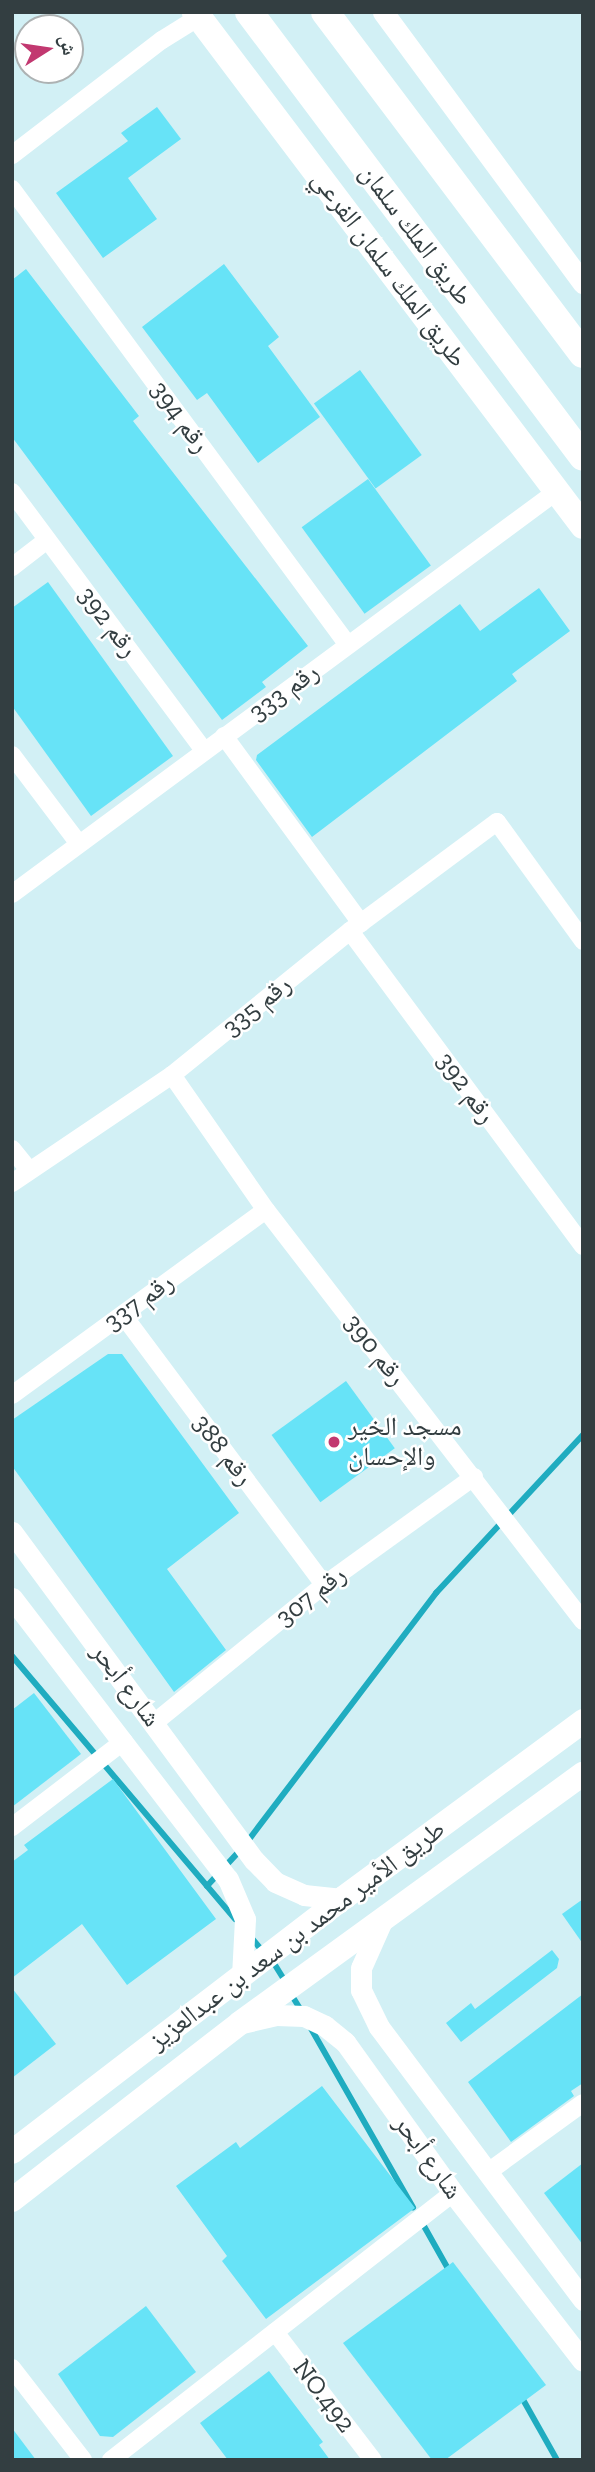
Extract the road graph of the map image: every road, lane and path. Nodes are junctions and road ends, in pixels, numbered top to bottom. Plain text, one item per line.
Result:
1 (249, 12) edge
2 (325, 12) edge
3 (383, 12) edge
4 (196, 14) edge
5 (12, 155) edge
6 (12, 189) edge
7 (495, 236) junction
8 (583, 283) edge
9 (583, 332) edge
10 (583, 354) edge
11 (583, 457) edge
12 (557, 491) junction
13 (12, 492) edge
14 (583, 526) edge
15 (47, 540) junction
16 (12, 567) edge
17 (348, 645) junction
18 (224, 736) junction
19 (204, 751) junction
20 (12, 755) edge
21 (79, 844) junction
22 (12, 894) edge
23 (355, 927) junction
24 (583, 941) edge
25 (172, 1075) junction
26 (12, 1149) edge
27 (29, 1170) junction
28 (12, 1183) edge
29 (266, 1210) junction
30 (583, 1246) edge
31 (123, 1315) junction
32 (12, 1395) edge
33 (474, 1477) junction
34 (12, 1532) edge
35 (324, 1585) junction
36 (12, 1598) edge
37 (583, 1622) edge
38 (583, 1721) edge
39 (154, 1723) junction
40 (124, 1741) junction
41 (583, 1774) edge
42 (12, 1827) edge
43 (254, 1860) junction
44 (228, 1879) junction
45 (342, 1899) junction
46 (381, 1923) junction
47 (242, 1976) junction
48 (240, 2023) junction
49 (393, 2045) junction
50 (363, 2068) junction
51 (583, 2103) edge
52 (12, 2152) edge
53 (488, 2172) junction
54 (453, 2193) junction
55 (12, 2200) edge
56 (583, 2300) edge
57 (275, 2332) junction
58 (583, 2361) edge
59 (12, 2368) edge
60 (83, 2460) edge
61 (111, 2460) edge
62 (373, 2460) edge

1 - 11 highway, طريق الملك سلمان
2 - 7 highway
3 - 8 street
4 - 5 street
4 - 12 main road, طريق الملك سلمان الفرعي
6 - 17 street, رقم 394
7 - 9 main road
7 - 10 highway
12 - 14 main road, طريق الملك سلمان الفرعي
12 - 17 street, رقم 333
13 - 15 street, رقم 392
15 - 16 street
15 - 19 street, رقم 392
17 - 18 street, رقم 333
18 - 19 street, رقم 333
18 - 23 street, رقم 392
19 - 21 street, رقم 333
20 - 21 street
21 - 22 street, رقم 333
23 - 24 street, رقم 335
23 - 25 street, رقم 335
23 - 30 street, رقم 392
25 - 27 street, رقم 335
25 - 29 street, رقم 390
26 - 27 street
27 - 28 street, رقم 335
29 - 31 street, رقم 337
29 - 33 street, رقم 390
31 - 32 street, رقم 337
31 - 35 street, رقم 388
33 - 35 street, رقم 307
33 - 37 street, رقم 390
34 - 39 street, شارع أبحر
35 - 39 street, رقم 307
36 - 40 street, شارع أبحر
38 - 45 main road, طريق الأمير محمد بن سعد بن عبدالعزيز
39 - 43 street, شارع أبحر
40 - 42 street
40 - 44 street, شارع أبحر
41 - 46 main road, طريق الأمير محمد بن سعد بن عبدالعزيز
43 - 44 street
43 - 45 street, شارع أبحر
44 - 47 street, شارع أبحر
45 - 47 main road, طريق الأمير محمد بن سعد بن عبدالعزيز
46 - 48 main road, طريق الأمير محمد بن سعد بن عبدالعزيز
46 - 49 street, شارع أبحر
47 - 52 main road, طريق الأمير محمد بن سعد بن عبدالعزيز
48 - 50 street, شارع أبحر
48 - 55 main road, طريق الأمير محمد بن سعد بن عبدالعزيز
49 - 50 street
49 - 53 street, شارع أبحر
50 - 54 street, شارع أبحر
51 - 53 street
53 - 56 street, شارع أبحر
54 - 57 street
54 - 58 street, شارع أبحر
57 - 61 street
57 - 62 street, NO.492
59 - 60 street

